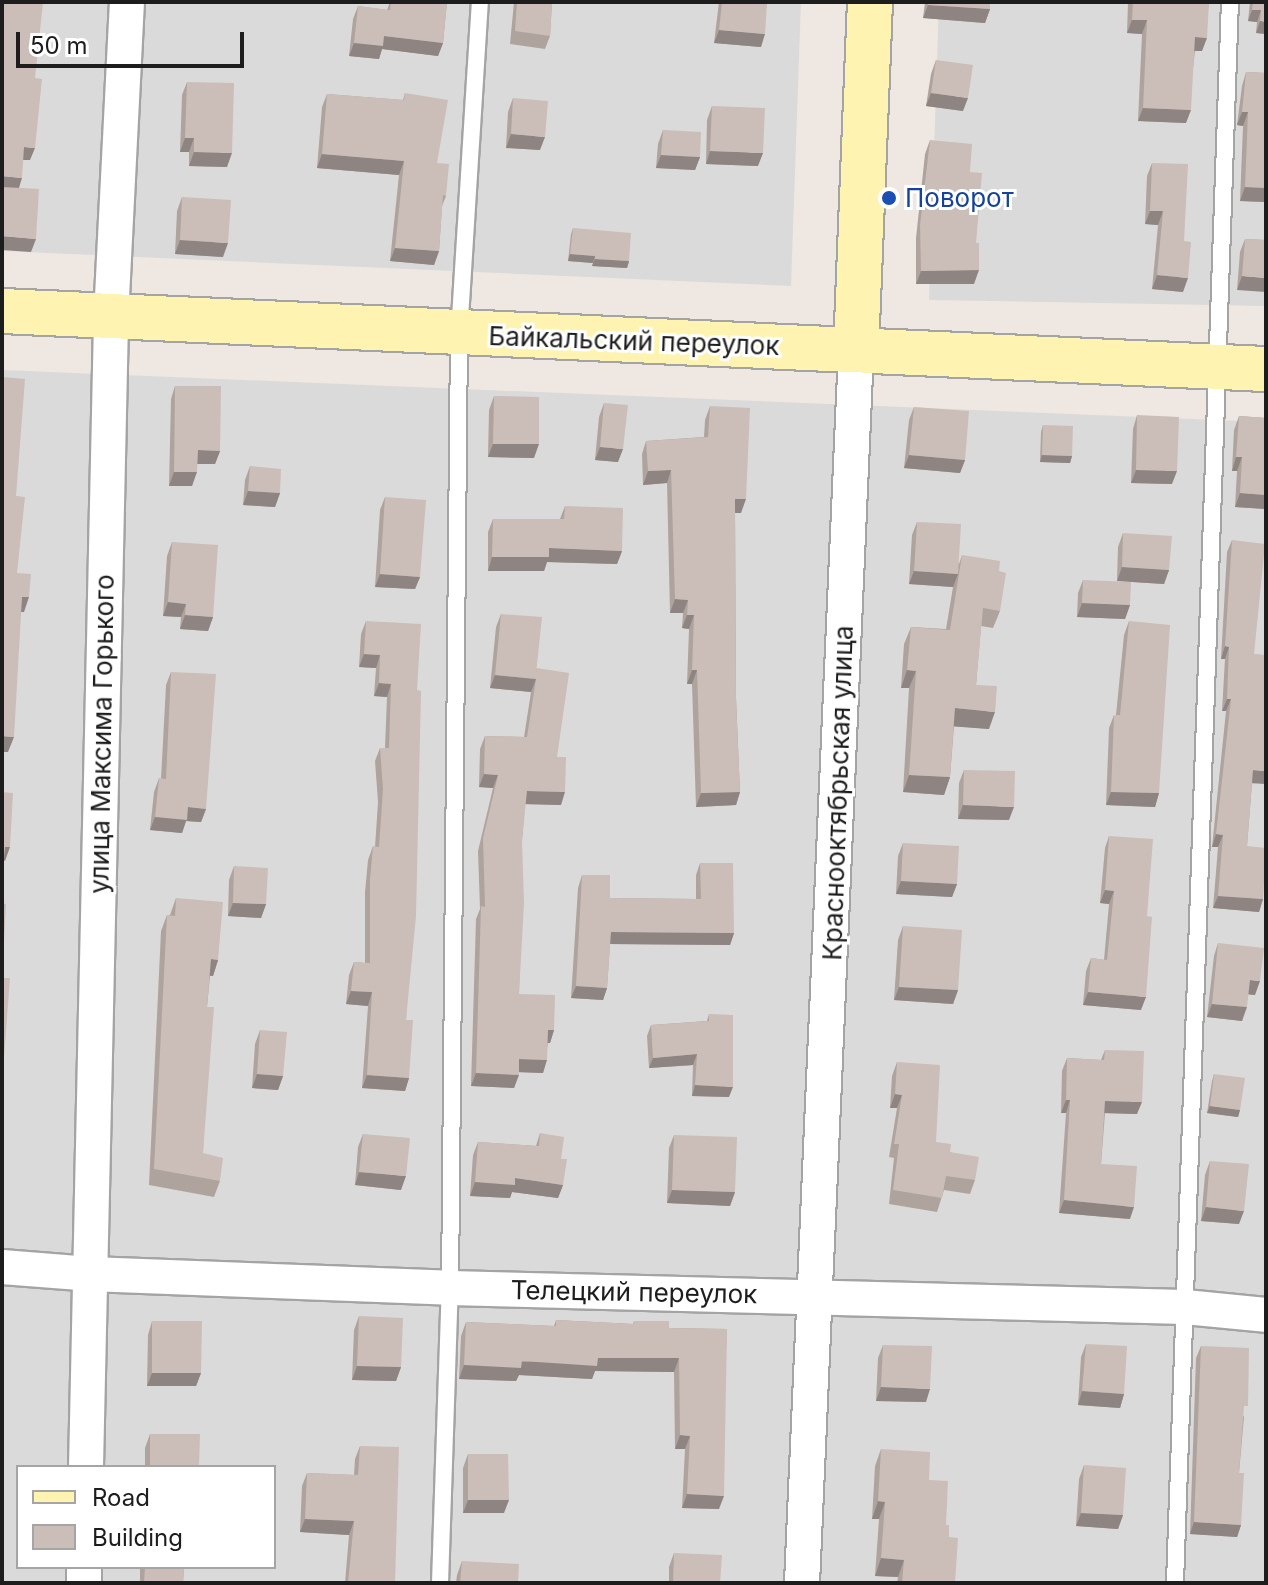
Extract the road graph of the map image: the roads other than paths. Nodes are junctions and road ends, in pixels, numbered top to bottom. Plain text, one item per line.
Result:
1 (127, 2) edge
2 (480, 2) edge
3 (870, 2) edge
4 (1230, 2) edge
5 (2, 311) edge
6 (111, 317) junction
7 (459, 334) junction
8 (856, 350) junction
9 (1219, 369) junction
10 (1266, 369) edge
11 (2, 1267) edge
12 (90, 1274) junction
13 (450, 1288) junction
14 (817, 1297) junction
15 (1185, 1307) junction
16 (1266, 1315) edge
17 (86, 1465) edge
18 (440, 1583) edge
19 (802, 1583) edge
20 (1175, 1583) edge

1 - 6 street, улица Максима Горького
2 - 7 lane
3 - 8 main road, Краснооктябрьская улица
4 - 9 lane
5 - 6 main road, Байкальский переулок
6 - 7 main road, Байкальский переулок
6 - 12 street, улица Максима Горького
7 - 8 main road, Байкальский переулок
7 - 13 lane
8 - 9 main road, Байкальский переулок
8 - 14 street, Краснооктябрьская улица
9 - 10 main road, Байкальский переулок
9 - 15 lane
11 - 12 street, Телецкий переулок
12 - 13 street, Телецкий переулок
12 - 17 street, улица Максима Горького
13 - 14 street, Телецкий переулок
13 - 18 lane
14 - 15 street, Телецкий переулок
14 - 19 street, Краснооктябрьская улица
15 - 16 street, Телецкий переулок
15 - 20 lane

